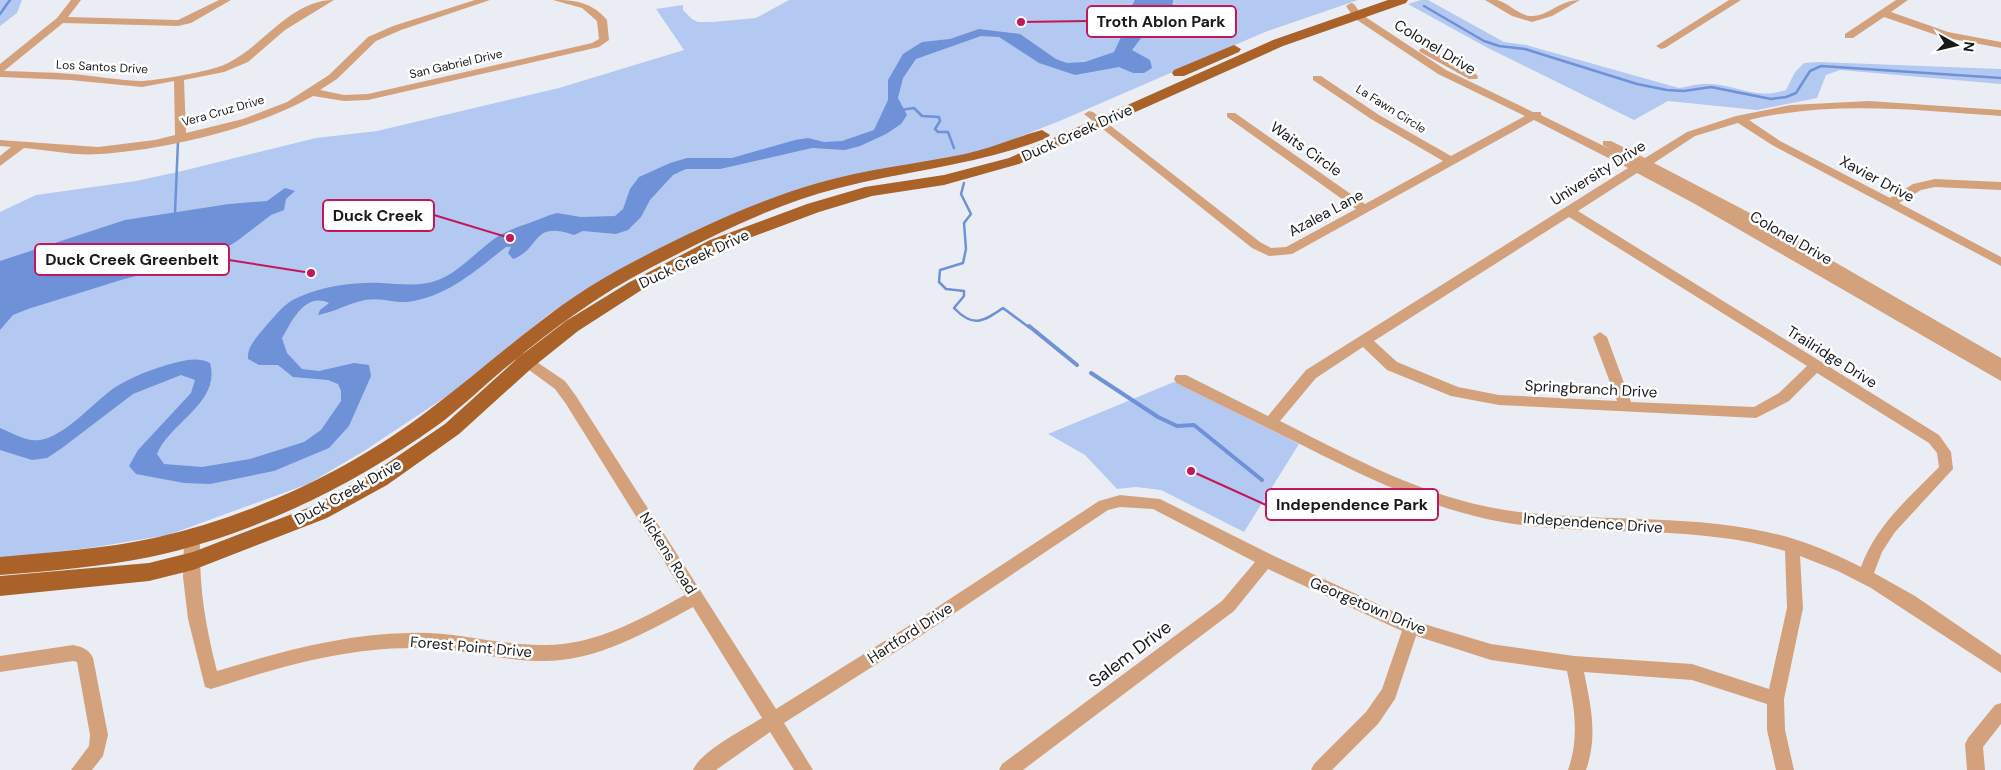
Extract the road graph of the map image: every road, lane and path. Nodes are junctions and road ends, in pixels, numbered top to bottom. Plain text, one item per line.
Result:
1 (76, 0) edge
2 (226, 0) edge
3 (329, 0) edge
4 (485, 0) edge
5 (558, 0) edge
6 (1401, 0) edge
7 (1490, 0) edge
8 (1575, 0) edge
9 (1716, 0) edge
10 (1903, 0) edge
11 (1731, 3) edge
12 (1361, 9) edge
13 (1884, 13) junction
14 (61, 20) junction
15 (1849, 36) dead end
16 (2001, 45) edge
17 (1661, 46) dead end
18 (0, 70) edge
19 (0, 74) edge
20 (179, 78) junction
21 (1317, 78) dead end
22 (311, 92) junction
23 (2001, 113) edge
24 (1537, 114) junction
25 (1231, 115) dead end
26 (1095, 118) junction
27 (1741, 120) junction
28 (181, 137) junction
29 (0, 143) edge
30 (22, 144) junction
31 (0, 162) edge
32 (1451, 162) junction
33 (1639, 165) junction
34 (2001, 186) edge
35 (1890, 203) junction
36 (1364, 209) junction
37 (1569, 211) junction
38 (2001, 262) edge
39 (1600, 337) dead end
40 (1364, 340) junction
41 (520, 356) junction
42 (2001, 364) edge
43 (1816, 366) junction
44 (2001, 376) edge
45 (1181, 380) dead end
46 (1626, 408) junction
47 (1270, 423) junction
48 (385, 448) junction
49 (403, 464) junction
50 (1120, 501) joint
51 (192, 538) junction
52 (1792, 545) junction
53 (1266, 560) junction
54 (193, 561) junction
55 (0, 566) edge
56 (1865, 576) junction
57 (0, 586) edge
58 (695, 598) junction
59 (1410, 627) junction
60 (0, 664) edge
61 (1574, 664) junction
62 (2001, 664) edge
63 (1775, 699) junction
64 (2001, 711) edge
65 (774, 721) junction
66 (80, 770) edge
67 (702, 770) edge
68 (804, 770) edge
69 (1008, 770) edge
70 (1320, 770) edge
71 (1577, 770) edge
72 (1785, 770) edge
73 (1976, 770) edge

1 - 14 street
2 - 14 street
3 - 20 street, Los Santos Drive
4 - 22 street, Vera Cruz Drive
5 - 22 street, San Gabriel Drive
6 - 12 main road, Duck Creek Drive
7 - 8 street
9 - 11 street
10 - 13 street
11 - 17 street
12 - 24 street, Colonel Drive
12 - 26 main road, Duck Creek Drive
13 - 15 street
13 - 16 street
14 - 18 street
19 - 20 street, Los Santos Drive
20 - 28 street
21 - 32 street, La Fawn Circle
22 - 28 street, Vera Cruz Drive
23 - 27 street, University Drive
24 - 32 street, Azalea Lane
24 - 33 street, Colonel Drive
25 - 36 street, Waits Circle
26 - 36 street, Azalea Lane
26 - 41 main road, Duck Creek Drive
27 - 33 street, University Drive
27 - 35 street, Xavier Drive
28 - 30 street, Vera Cruz Drive
29 - 30 street, Vera Cruz Drive
30 - 31 street
32 - 36 street, Azalea Lane
33 - 37 street, University Drive
33 - 42 street, Colonel Drive
33 - 44 street, Colonel Drive
34 - 35 street
35 - 38 street, Xavier Drive
37 - 40 street, University Drive
37 - 43 street, Trailridge Drive
39 - 46 street
40 - 46 street, Springbranch Drive
40 - 47 street, University Drive
41 - 48 main road, Duck Creek Drive
41 - 49 main road, Duck Creek Drive
41 - 58 street, Nickens Road
43 - 46 street, Springbranch Drive
43 - 56 street, Trailridge Drive
45 - 47 street, Independence Drive
47 - 52 street, Independence Drive
48 - 49 main road
48 - 51 main road, Duck Creek Drive
49 - 54 main road, Duck Creek Drive
50 - 53 street, Georgetown Drive
50 - 65 street, Hartford Drive
51 - 54 street
51 - 55 main road, Duck Creek Drive
52 - 56 street, Independence Drive
52 - 63 street
53 - 59 street, Georgetown Drive
53 - 69 street, Salem Drive
54 - 57 main road, Duck Creek Drive
54 - 58 street, Forest Point Drive
56 - 62 street, Independence Drive
58 - 65 street, Nickens Road
59 - 61 street, Georgetown Drive
59 - 70 street
60 - 66 street
61 - 63 street, Georgetown Drive
61 - 71 street
63 - 72 street
64 - 73 street
65 - 67 street, Hartford Drive
65 - 68 street, Nickens Road

